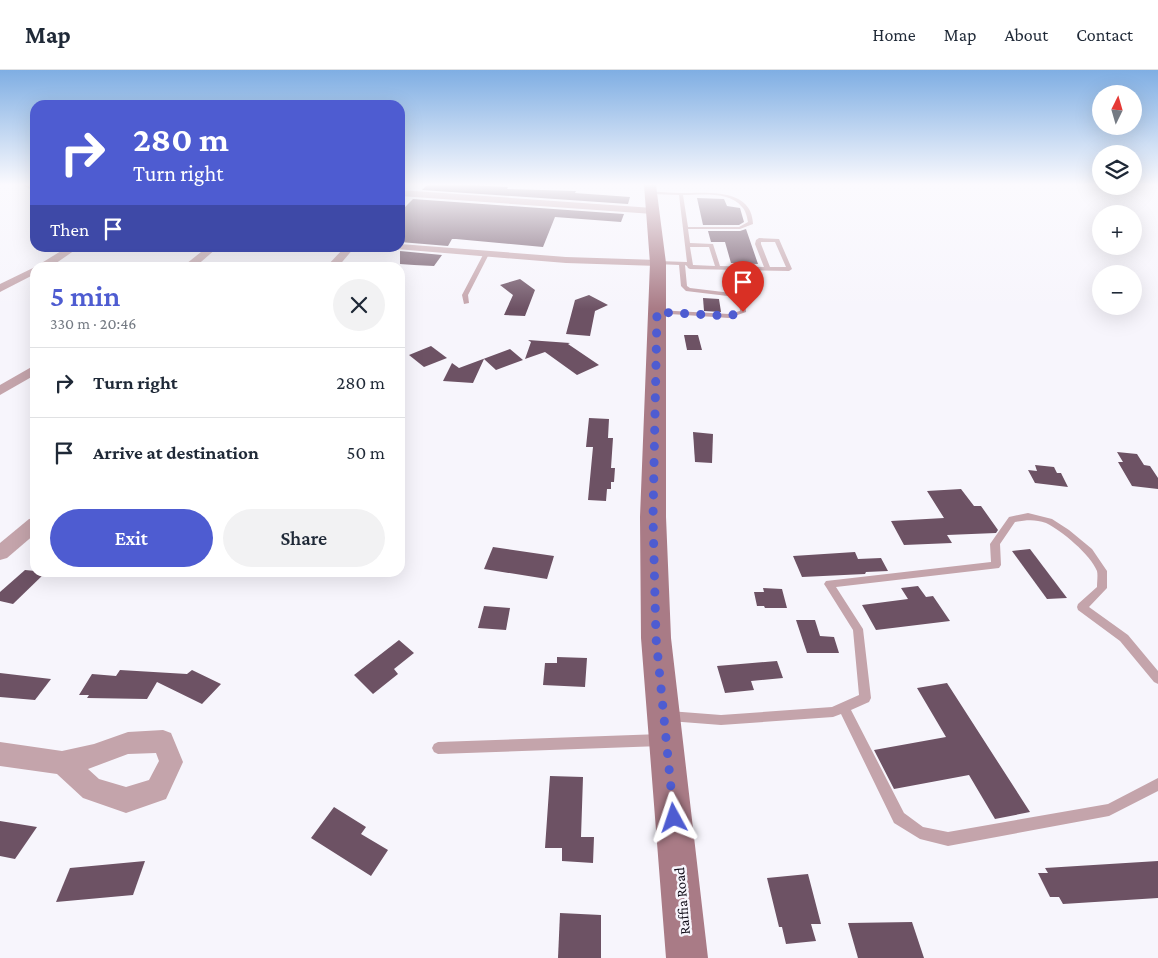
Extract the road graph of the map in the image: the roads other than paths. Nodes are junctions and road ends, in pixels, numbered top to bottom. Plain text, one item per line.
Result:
1 (660, 226) edge
2 (752, 226) edge
3 (685, 228) joint
4 (777, 240) joint
5 (687, 244) junction
6 (405, 247) edge
7 (66, 252) edge
8 (207, 252) edge
9 (344, 252) edge
10 (486, 254) junction
11 (50, 262) edge
12 (194, 262) edge
13 (335, 262) edge
14 (670, 263) junction
15 (690, 264) junction
16 (718, 268) junction
17 (768, 269) junction
18 (30, 273) edge
19 (0, 289) edge
20 (466, 303) dead end
21 (657, 312) junction
22 (30, 372) edge
23 (0, 391) edge
24 (30, 528) edge
25 (0, 553) edge
26 (1158, 678) edge
27 (844, 707) junction
28 (665, 727) junction
29 (438, 748) dead end
30 (0, 754) edge
31 (62, 763) dead end
32 (1158, 784) edge
33 (687, 958) edge

1 - 14 main road, Raffia Road
2 - 3 lane
3 - 5 lane
4 - 17 lane
4 - 17 lane
5 - 15 lane
5 - 16 lane
6 - 10 street
7 - 11 street
8 - 12 street
9 - 13 street
10 - 14 street
10 - 20 lane
14 - 15 lane
14 - 21 main road, Raffia Road
14 - 21 lane
15 - 16 lane
16 - 17 lane
18 - 19 street
21 - 28 main road, Raffia Road
22 - 23 street
24 - 25 street
26 - 27 lane
27 - 28 lane
27 - 32 lane
28 - 29 lane
28 - 33 main road, Raffia Road
30 - 31 street

